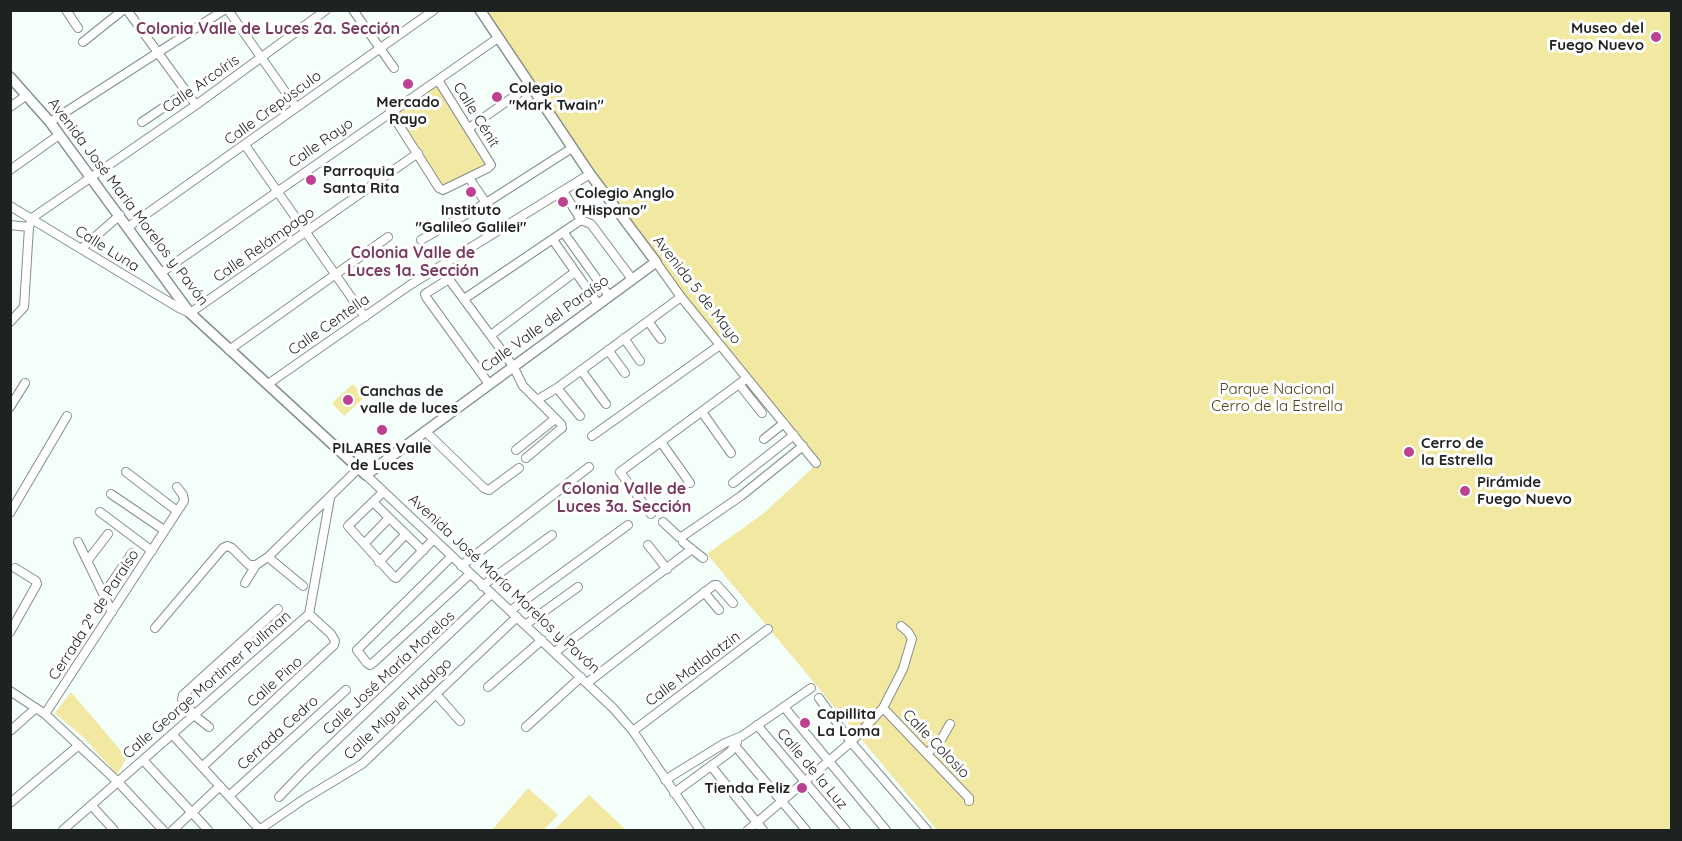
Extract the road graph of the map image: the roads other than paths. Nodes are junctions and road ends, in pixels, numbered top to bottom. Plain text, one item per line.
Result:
1 (66, 10) edge
2 (125, 10) edge
3 (226, 10) edge
4 (326, 10) edge
5 (353, 10) edge
6 (434, 10) edge
7 (480, 10) edge
8 (78, 28) dead end
9 (498, 38) junction
10 (83, 42) dead end
11 (380, 48) junction
12 (159, 53) junction
13 (261, 58) junction
14 (394, 68) dead end
15 (10, 77) edge
16 (438, 80) junction
17 (530, 85) junction
18 (188, 91) junction
19 (27, 95) junction
20 (196, 105) junction
21 (10, 107) edge
22 (296, 107) junction
23 (390, 111) junction
24 (50, 122) junction
25 (142, 123) dead end
26 (469, 128) junction
27 (59, 135) junction
28 (245, 145) junction
29 (572, 148) junction
30 (418, 153) junction
31 (10, 170) edge
32 (590, 174) junction
33 (91, 177) junction
34 (469, 178) junction
35 (278, 189) junction
36 (563, 191) junction
37 (486, 204) junction
38 (10, 206) edge
39 (120, 215) junction
40 (32, 218) junction
41 (581, 220) junction
42 (10, 225) edge
43 (29, 227) junction
44 (129, 227) junction
45 (306, 232) junction
46 (564, 233) junction
47 (388, 237) dead end
48 (421, 240) dead end
49 (553, 240) junction
50 (81, 249) junction
51 (656, 262) junction
52 (440, 267) junction
53 (162, 272) junction
54 (575, 272) junction
55 (335, 274) junction
56 (449, 279) junction
57 (632, 279) junction
58 (609, 296) junction
59 (681, 297) junction
60 (464, 299) junction
61 (598, 304) junction
62 (190, 313) junction
63 (364, 317) junction
64 (648, 321) junction
65 (10, 322) edge
66 (491, 335) junction
67 (624, 338) junction
68 (662, 339) dead end
69 (720, 345) junction
70 (229, 350) junction
71 (608, 350) junction
72 (640, 360) dead end
73 (513, 366) junction
74 (581, 370) junction
75 (625, 373) dead end
76 (747, 378) junction
77 (25, 383) dead end
78 (268, 384) junction
79 (489, 384) junction
80 (739, 384) junction
81 (556, 388) junction
82 (537, 400) junction
83 (606, 404) dead end
84 (10, 407) edge
85 (702, 412) junction
86 (762, 413) dead end
87 (68, 416) dead end
88 (580, 416) dead end
89 (555, 419) junction
90 (784, 423) junction
91 (425, 431) junction
92 (794, 435) junction
93 (592, 436) dead end
94 (764, 440) dead end
95 (661, 442) junction
96 (803, 446) junction
97 (516, 450) dead end
98 (731, 453) dead end
99 (526, 458) dead end
100 (816, 463) dead end
101 (589, 466) dead end
102 (519, 468) dead end
103 (126, 472) dead end
104 (362, 472) junction
105 (690, 483) dead end
106 (734, 483) dead end
107 (177, 487) dead end
108 (383, 492) junction
109 (111, 494) dead end
110 (330, 498) junction
111 (373, 502) junction
112 (177, 510) junction
113 (100, 512) dead end
114 (10, 513) edge
115 (651, 514) dead end
116 (389, 518) junction
117 (663, 522) dead end
118 (628, 525) dead end
119 (164, 530) junction
120 (108, 534) dead end
121 (406, 534) junction
122 (552, 535) dead end
123 (433, 540) junction
124 (78, 542) dead end
125 (683, 542) dead end
126 (364, 544) junction
127 (648, 545) dead end
128 (692, 549) junction
129 (152, 551) junction
130 (423, 551) junction
131 (132, 553) dead end
132 (268, 557) junction
133 (451, 557) junction
134 (703, 558) dead end
135 (88, 560) junction
136 (379, 562) junction
137 (256, 565) junction
138 (461, 566) junction
139 (15, 568) dead end
140 (667, 569) junction
141 (470, 574) junction
142 (246, 583) dead end
143 (303, 586) dead end
144 (482, 586) junction
145 (578, 587) dead end
146 (704, 592) junction
147 (104, 594) junction
148 (491, 594) junction
149 (733, 603) dead end
150 (278, 609) dead end
151 (719, 610) dead end
152 (112, 612) junction
153 (309, 614) junction
154 (513, 614) junction
155 (525, 625) junction
156 (901, 626) dead end
157 (155, 628) dead end
158 (768, 629) dead end
159 (10, 632) edge
160 (542, 640) junction
161 (555, 652) junction
162 (584, 680) junction
163 (488, 687) dead end
164 (811, 688) dead end
165 (345, 690) dead end
166 (10, 691) edge
167 (436, 694) junction
168 (819, 698) dead end
169 (784, 707) junction
170 (36, 708) junction
171 (883, 708) junction
172 (45, 714) junction
173 (194, 715) junction
174 (460, 721) dead end
175 (950, 724) dead end
176 (757, 725) junction
177 (209, 727) dead end
178 (526, 727) dead end
179 (10, 731) edge
180 (633, 731) junction
181 (172, 734) junction
182 (851, 742) junction
183 (733, 744) junction
184 (79, 745) junction
185 (927, 754) junction
186 (143, 760) junction
187 (828, 760) junction
188 (711, 766) junction
189 (202, 767) junction
190 (665, 780) junction
191 (805, 781) junction
192 (117, 782) junction
193 (220, 786) junction
194 (674, 793) junction
195 (229, 796) junction
196 (279, 797) dead end
197 (969, 801) dead end
198 (781, 802) junction
199 (10, 803) edge
200 (92, 806) junction
201 (191, 813) junction
202 (756, 823) junction
203 (260, 830) edge
204 (63, 831) edge
205 (114, 831) edge
206 (163, 831) edge
207 (173, 831) edge
208 (208, 831) edge
209 (700, 831) edge
210 (748, 831) edge
211 (763, 831) edge
212 (806, 831) edge
213 (846, 831) edge
214 (886, 831) edge
215 (927, 831) edge

1 - 8 street
2 - 10 street
2 - 12 street
3 - 12 street
3 - 13 street
4 - 13 street, Calle Arcoíris
5 - 11 street
6 - 11 street, Calle Crepúsculo
7 - 9 street, Avenida 5 de Mayo
9 - 16 street, Calle Rayo
9 - 17 street, Avenida 5 de Mayo
11 - 14 street
11 - 22 street, Calle Crepúsculo
12 - 18 street
12 - 24 street
13 - 20 street, Calle Arcoíris
13 - 22 street
15 - 19 street, Avenida José María Morelos y Pavón
16 - 23 street, Calle Rayo
16 - 26 street, Calle Cénit
17 - 26 street
17 - 29 street, Avenida 5 de Mayo
18 - 20 street
18 - 25 street
19 - 21 street
19 - 24 street, Avenida José María Morelos y Pavón
20 - 33 street, Calle Arcoíris
22 - 28 street, Calle Crepúsculo
23 - 30 street
23 - 35 street, Calle Rayo
24 - 27 street, Avenida José María Morelos y Pavón
26 - 34 street, Calle Cénit
27 - 31 street
27 - 33 street, Avenida José María Morelos y Pavón
28 - 35 street
28 - 44 street, Calle Crepúsculo
29 - 32 street, Avenida 5 de Mayo
29 - 37 street
30 - 34 street
30 - 45 street, Calle Relámpago
32 - 36 street, Calle Centella
32 - 51 street, Avenida 5 de Mayo
33 - 39 street, Avenida José María Morelos y Pavón
33 - 40 street, Calle Arcoíris
34 - 37 street
35 - 45 street
35 - 53 street, Calle Rayo
36 - 41 street
36 - 52 street, Calle Centella
37 - 48 street
38 - 40 street, Calle Luna
39 - 44 street, Avenida José María Morelos y Pavón
39 - 50 street
40 - 43 street
40 - 50 street, Calle Luna
41 - 46 street
41 - 57 street
42 - 43 street
43 - 65 street
44 - 53 street, Avenida José María Morelos y Pavón
45 - 55 street
45 - 62 street, Calle Relámpago
46 - 49 street
46 - 58 street
47 - 55 street
49 - 54 street
49 - 60 street
50 - 62 street, Calle Luna
51 - 57 street, Calle Valle del Paraíso
51 - 59 street, Avenida 5 de Mayo
52 - 56 street
52 - 63 street, Calle Centella
53 - 62 street, Avenida José María Morelos y Pavón
54 - 61 street
54 - 66 street
55 - 63 street
55 - 70 street
56 - 60 street
56 - 79 street
57 - 58 street, Calle Valle del Paraíso
58 - 61 street, Calle Valle del Paraíso
59 - 64 street
59 - 69 street, Avenida 5 de Mayo
60 - 66 street
61 - 73 street, Calle Valle del Paraíso
62 - 70 street, Avenida José María Morelos y Pavón
63 - 78 street, Calle Centella
64 - 67 street
64 - 68 street
66 - 73 street
67 - 71 street
67 - 72 street
69 - 76 street, Avenida 5 de Mayo
69 - 93 street
70 - 78 street, Avenida José María Morelos y Pavón
71 - 74 street
71 - 75 street
73 - 79 street, Calle Valle del Paraíso
73 - 82 street
74 - 81 street
74 - 83 street
76 - 80 street
76 - 90 street, Avenida 5 de Mayo
77 - 84 street
78 - 104 street, Avenida José María Morelos y Pavón
79 - 91 street, Calle Valle del Paraíso
80 - 85 street
80 - 86 street
81 - 82 street
81 - 88 street
82 - 89 street
85 - 95 street
85 - 98 street
87 - 114 street
89 - 97 street
89 - 99 street
90 - 92 street, Avenida 5 de Mayo
90 - 94 street
91 - 102 street
91 - 104 street, Calle Valle del Paraíso
92 - 96 street, Avenida 5 de Mayo
92 - 106 street
95 - 105 street
95 - 115 street
96 - 100 street, Avenida 5 de Mayo
96 - 117 street
101 - 138 street
103 - 112 street
104 - 108 street, Avenida José María Morelos y Pavón
104 - 110 street
107 - 112 street
108 - 111 street
108 - 123 street, Avenida José María Morelos y Pavón
109 - 119 street
110 - 132 street
110 - 153 street, Calle George Mortimer Pullman
111 - 116 street
111 - 126 street
112 - 119 street, Cerrada 2ª de Paraíso
113 - 129 street
116 - 121 street
116 - 126 street
118 - 154 street, Calle Miguel Hidalgo
119 - 129 street, Cerrada 2ª de Paraíso
120 - 135 street
121 - 130 street
121 - 136 street
122 - 144 street
123 - 130 street
123 - 133 street, Avenida José María Morelos y Pavón
124 - 135 street
125 - 128 street
126 - 136 street
127 - 140 street
128 - 134 street
128 - 140 street
129 - 152 street, Cerrada 2ª de Paraíso
130 - 136 street
131 - 147 street
132 - 137 street
132 - 143 street
133 - 138 street, Avenida José María Morelos y Pavón
133 - 141 street
135 - 147 street
137 - 142 street
137 - 157 street
138 - 141 street, Avenida José María Morelos y Pavón
139 - 159 street
140 - 161 street
141 - 144 street, Avenida José María Morelos y Pavón
144 - 148 street, Avenida José María Morelos y Pavón
145 - 155 street
146 - 149 street
146 - 151 street
146 - 162 street
147 - 152 street
148 - 154 street, Avenida José María Morelos y Pavón
148 - 196 street, Calle José María Morelos
150 - 173 street
152 - 172 street, Cerrada 2ª de Paraíso
153 - 173 street, Calle George Mortimer Pullman
153 - 189 street, Calle Pino
154 - 155 street, Avenida José María Morelos y Pavón
154 - 167 street, Calle Miguel Hidalgo
155 - 160 street, Avenida José María Morelos y Pavón
156 - 171 street
158 - 180 street, Calle Matlalotzin
160 - 161 street, Avenida José María Morelos y Pavón
160 - 163 street
161 - 162 street, Avenida José María Morelos y Pavón
162 - 178 street
162 - 180 street, Avenida José María Morelos y Pavón
164 - 169 street
165 - 195 street, Cerrada Cedro
166 - 170 street
167 - 174 street
167 - 203 street, Calle Miguel Hidalgo
168 - 182 street
169 - 176 street
169 - 187 street
170 - 172 street
170 - 179 street
171 - 182 street, Calle Colosio
171 - 185 street, Calle Colosio
172 - 184 street
173 - 177 street
173 - 181 street, Calle George Mortimer Pullman
175 - 185 street
176 - 183 street
176 - 191 street, Calle de la Luz
180 - 190 street, Avenida José María Morelos y Pavón
181 - 186 street, Calle George Mortimer Pullman
181 - 189 street
182 - 187 street, Calle Colosio
182 - 215 street
183 - 188 street
183 - 190 street
183 - 198 street
184 - 192 street
184 - 199 street
185 - 197 street, Calle Colosio
186 - 192 street, Calle George Mortimer Pullman
186 - 201 street
187 - 191 street, Calle Colosio
187 - 214 street
188 - 194 street
188 - 202 street
189 - 193 street
190 - 194 street, Avenida José María Morelos y Pavón
191 - 198 street, Calle Colosio
191 - 213 street, Calle de la Luz
192 - 200 street, Calle George Mortimer Pullman
192 - 206 street
193 - 195 street
193 - 201 street
194 - 209 street, Avenida José María Morelos y Pavón
195 - 203 street
198 - 202 street, Calle Colosio
198 - 212 street
200 - 204 street, Calle George Mortimer Pullman
200 - 205 street
201 - 207 street
201 - 208 street
202 - 210 street, Calle Colosio
202 - 211 street

